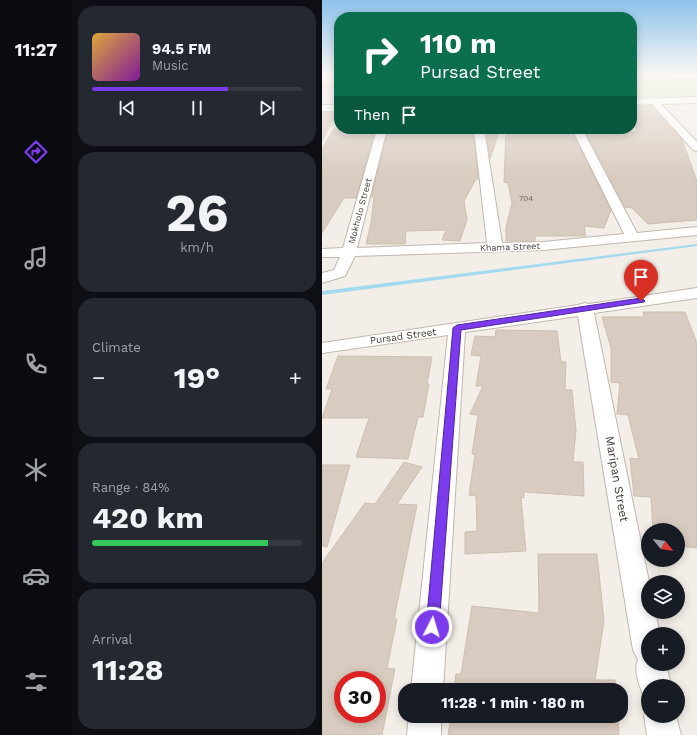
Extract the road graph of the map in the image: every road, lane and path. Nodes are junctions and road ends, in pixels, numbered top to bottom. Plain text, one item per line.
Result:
1 (663, 110) edge
2 (381, 134) edge
3 (480, 134) edge
4 (580, 134) edge
5 (697, 148) edge
6 (697, 231) edge
7 (632, 237) junction
8 (495, 247) junction
9 (349, 252) junction
10 (322, 253) edge
11 (322, 278) edge
12 (697, 293) edge
13 (585, 308) junction
14 (457, 328) junction
15 (324, 352) edge
16 (644, 627) edge
17 (428, 683) edge
18 (425, 723) edge
19 (661, 723) edge
20 (424, 735) edge
21 (664, 735) edge

1 - 5 street
2 - 9 street, Mokholo Street
3 - 8 street
4 - 7 street
6 - 7 street, Khama Street
7 - 8 street, Khama Street
8 - 9 street, Khama Street
9 - 10 street, Khama Street
9 - 11 street, Mokholo Street
12 - 13 street, Pursad Street
13 - 14 street, Pursad Street
13 - 16 street, Maripan Street
14 - 15 street, Pursad Street
14 - 17 street
18 - 20 street
19 - 21 street

